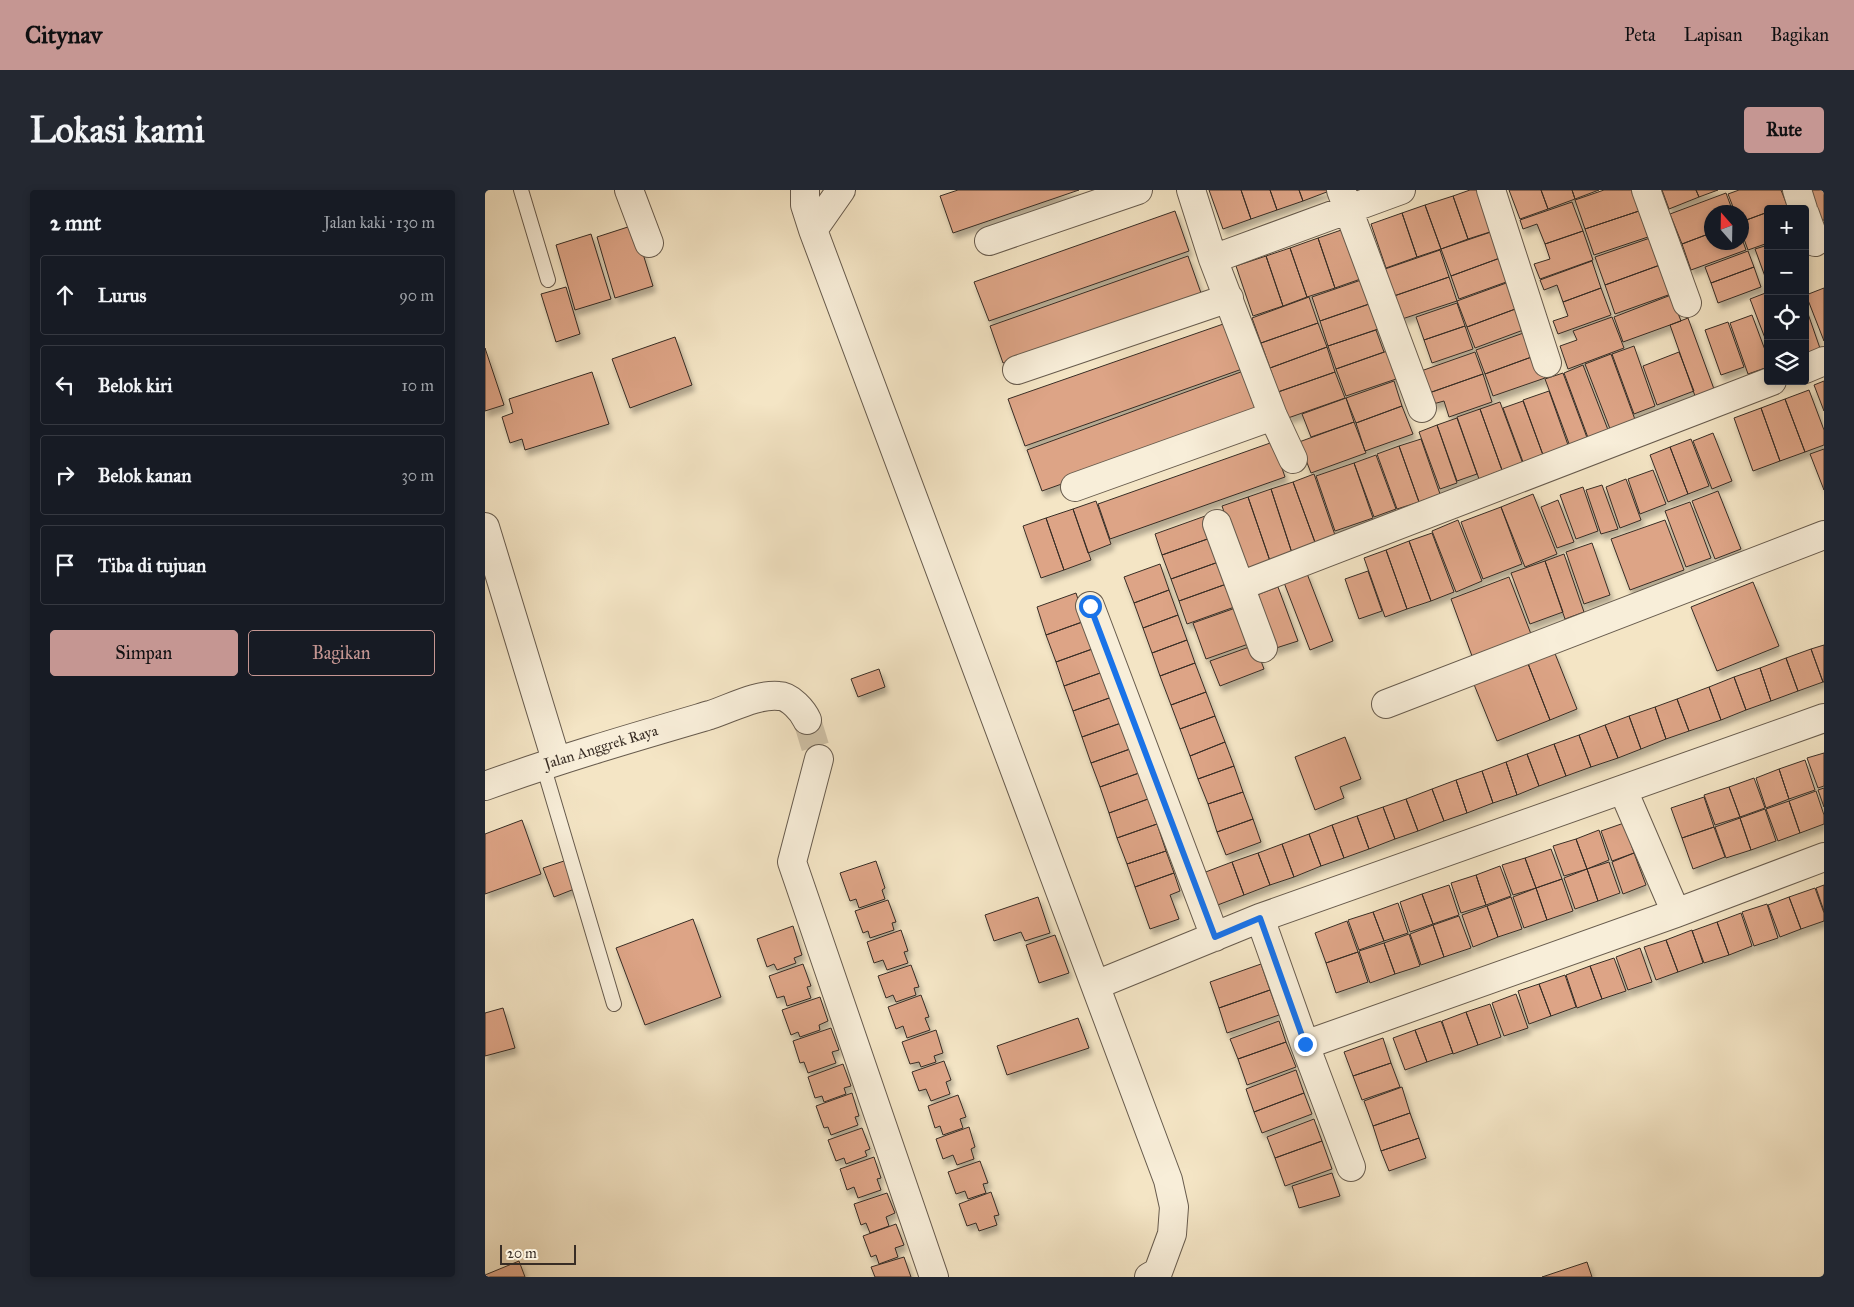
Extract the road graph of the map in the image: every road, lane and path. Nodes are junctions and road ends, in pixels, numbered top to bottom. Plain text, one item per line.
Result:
1 (521, 190) edge
2 (629, 190) edge
3 (805, 190) edge
4 (841, 190) edge
5 (1138, 190) edge
6 (1191, 190) edge
7 (1401, 190) edge
8 (1491, 190) edge
9 (1646, 190) edge
10 (1797, 190) edge
11 (1344, 200) edge
12 (1802, 205) edge
13 (1809, 225) edge
14 (813, 230) junction
15 (989, 241) dead end
16 (1815, 242) dead end
17 (649, 243) dead end
18 (1213, 259) junction
19 (548, 280) dead end
20 (1229, 298) junction
21 (1687, 303) dead end
22 (1824, 361) edge
23 (1547, 363) dead end
24 (1809, 367) edge
25 (1017, 370) dead end
26 (1764, 384) edge
27 (1422, 408) dead end
28 (1273, 416) junction
29 (1293, 459) dead end
30 (1075, 487) dead end
31 (1217, 524) dead end
32 (485, 527) edge
33 (1824, 535) edge
34 (1239, 586) junction
35 (1090, 606) dead end
36 (1263, 648) dead end
37 (1386, 704) dead end
38 (1824, 718) edge
39 (807, 720) tunnel mouth
40 (819, 759) tunnel mouth
41 (549, 763) junction
42 (485, 786) edge
43 (1623, 790) junction
44 (1824, 857) edge
45 (1676, 913) junction
46 (1260, 918) junction
47 (1215, 937) junction
48 (1096, 985) junction
49 (614, 1004) dead end
50 (1305, 1044) junction
51 (1351, 1167) dead end
52 (934, 1277) edge
53 (1149, 1277) edge

1 - 19 lane
2 - 17 street
3 - 14 street
4 - 14 street
5 - 15 street
6 - 18 street
7 - 11 street
8 - 23 street
9 - 21 street
10 - 12 street
11 - 18 street
11 - 27 street
13 - 16 street
14 - 48 street
18 - 20 street
20 - 25 street
20 - 28 street
22 - 24 street
26 - 34 street
28 - 29 street
28 - 30 street
31 - 34 street
32 - 41 street
33 - 37 street
34 - 36 street
35 - 47 street
38 - 43 street
39 - 41 street, Jalan Anggrek Raya
40 - 52 street
41 - 42 street, Jalan Anggrek Raya
41 - 49 lane
43 - 45 street
43 - 46 street
44 - 45 street
45 - 50 street
46 - 47 street
46 - 50 street
47 - 48 street
48 - 53 street
50 - 51 street

